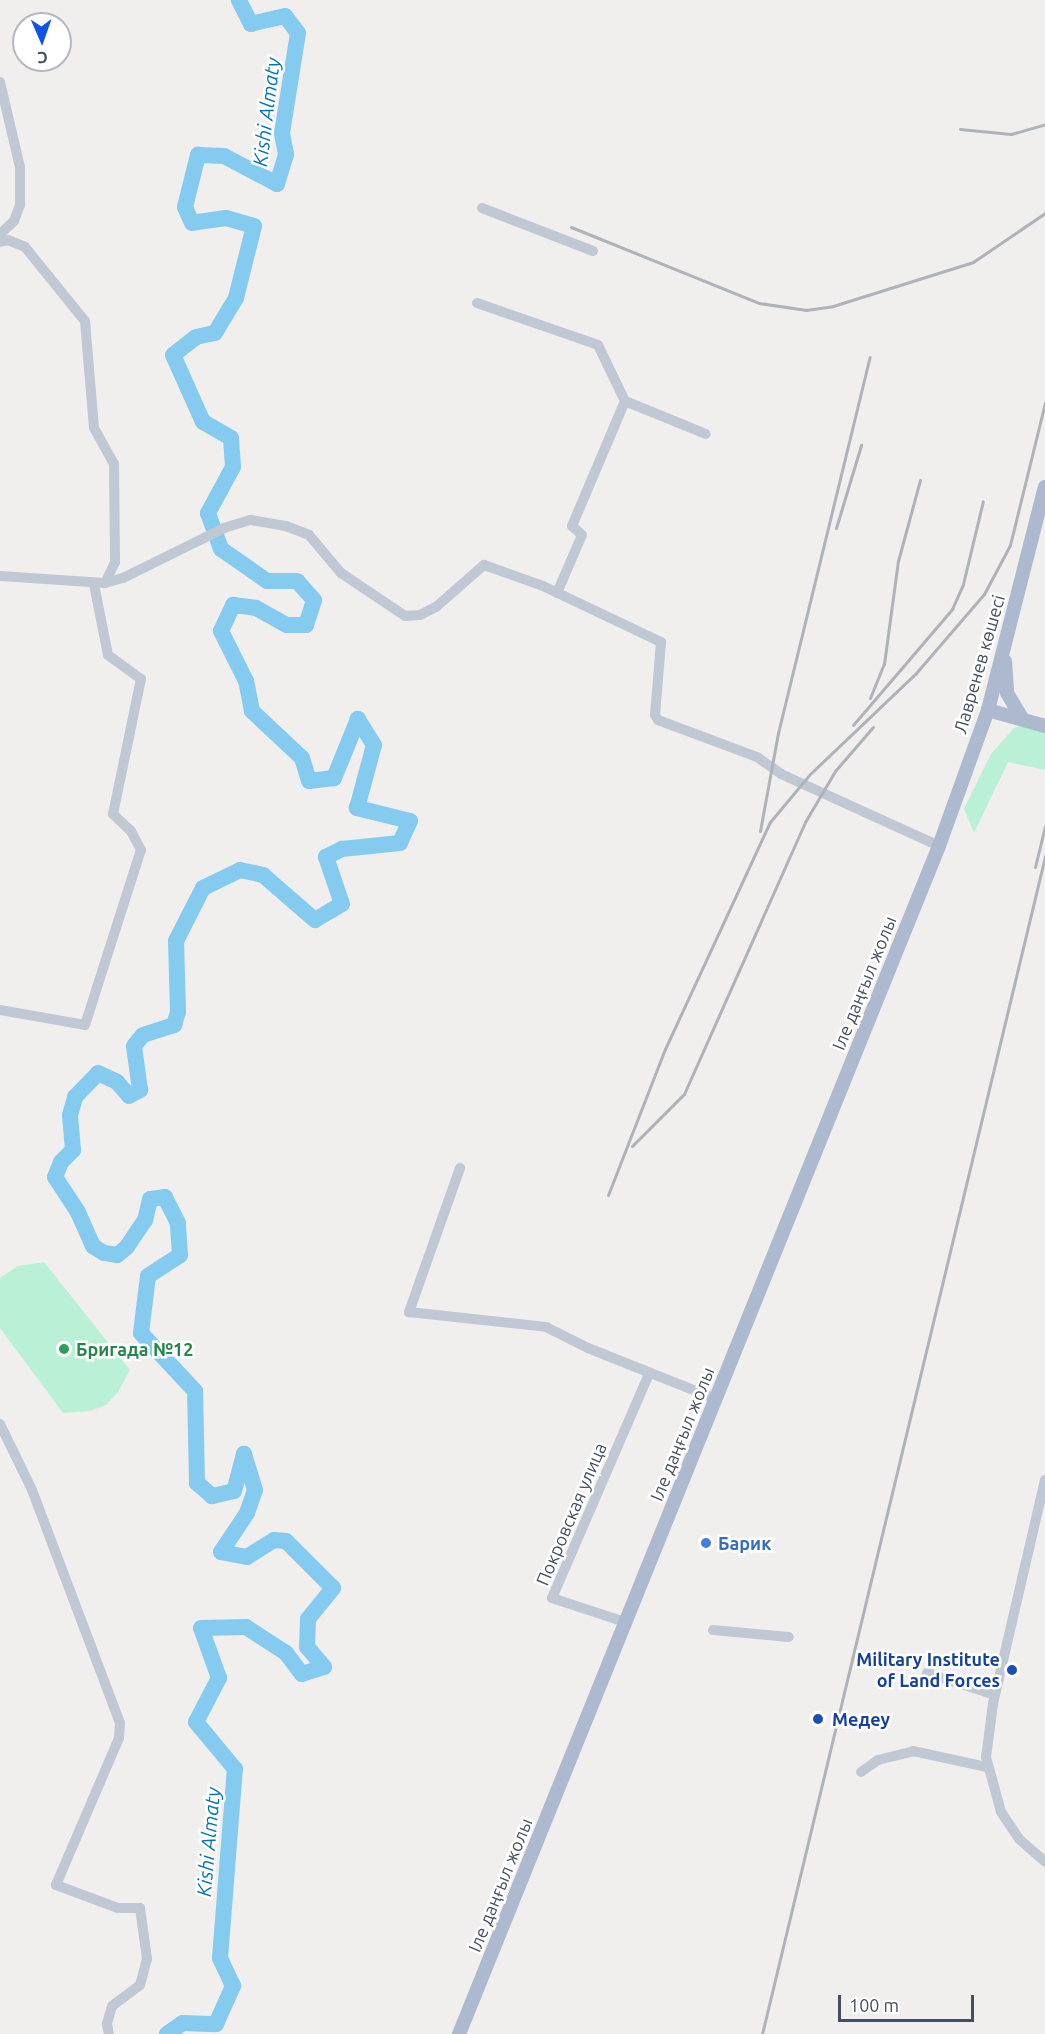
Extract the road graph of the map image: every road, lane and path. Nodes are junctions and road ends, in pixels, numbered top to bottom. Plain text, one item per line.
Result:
1 (0, 81) edge
2 (482, 208) dead end
3 (0, 234) edge
4 (0, 242) edge
5 (593, 251) dead end
6 (477, 303) dead end
7 (625, 401) junction
8 (706, 434) dead end
9 (1045, 487) edge
10 (0, 576) edge
11 (99, 584) junction
12 (556, 593) junction
13 (1005, 641) junction
14 (988, 710) junction
15 (1023, 720) junction
16 (1045, 726) edge
17 (939, 847) junction
18 (0, 1010) edge
19 (460, 1168) dead end
20 (650, 1372) junction
21 (716, 1399) junction
22 (0, 1424) edge
23 (1045, 1480) edge
24 (625, 1622) junction
25 (713, 1630) dead end
26 (789, 1637) dead end
27 (927, 1673) dead end
28 (995, 1695) junction
29 (987, 1767) junction
30 (861, 1772) dead end
31 (1045, 1862) edge
32 (109, 2034) edge
33 (459, 2034) edge

1 - 3 street
2 - 5 street
4 - 11 street
6 - 7 street
7 - 8 street
7 - 12 street
9 - 13 main road, Лавренев көшесі
10 - 11 street
11 - 12 street
11 - 18 street
12 - 17 street
13 - 14 main road, Лавренев көшесі
13 - 15 main road
14 - 15 main road
14 - 17 main road, Лавренев көшесі
15 - 16 main road
17 - 21 main road, Іле даңғыл жолы
19 - 20 street
20 - 21 street
20 - 24 street, Покровская улица
21 - 24 main road, Іле даңғыл жолы
22 - 32 street
23 - 28 street
24 - 33 main road, Іле даңғыл жолы
25 - 26 street
27 - 28 street
28 - 29 street
29 - 30 street
29 - 31 street

